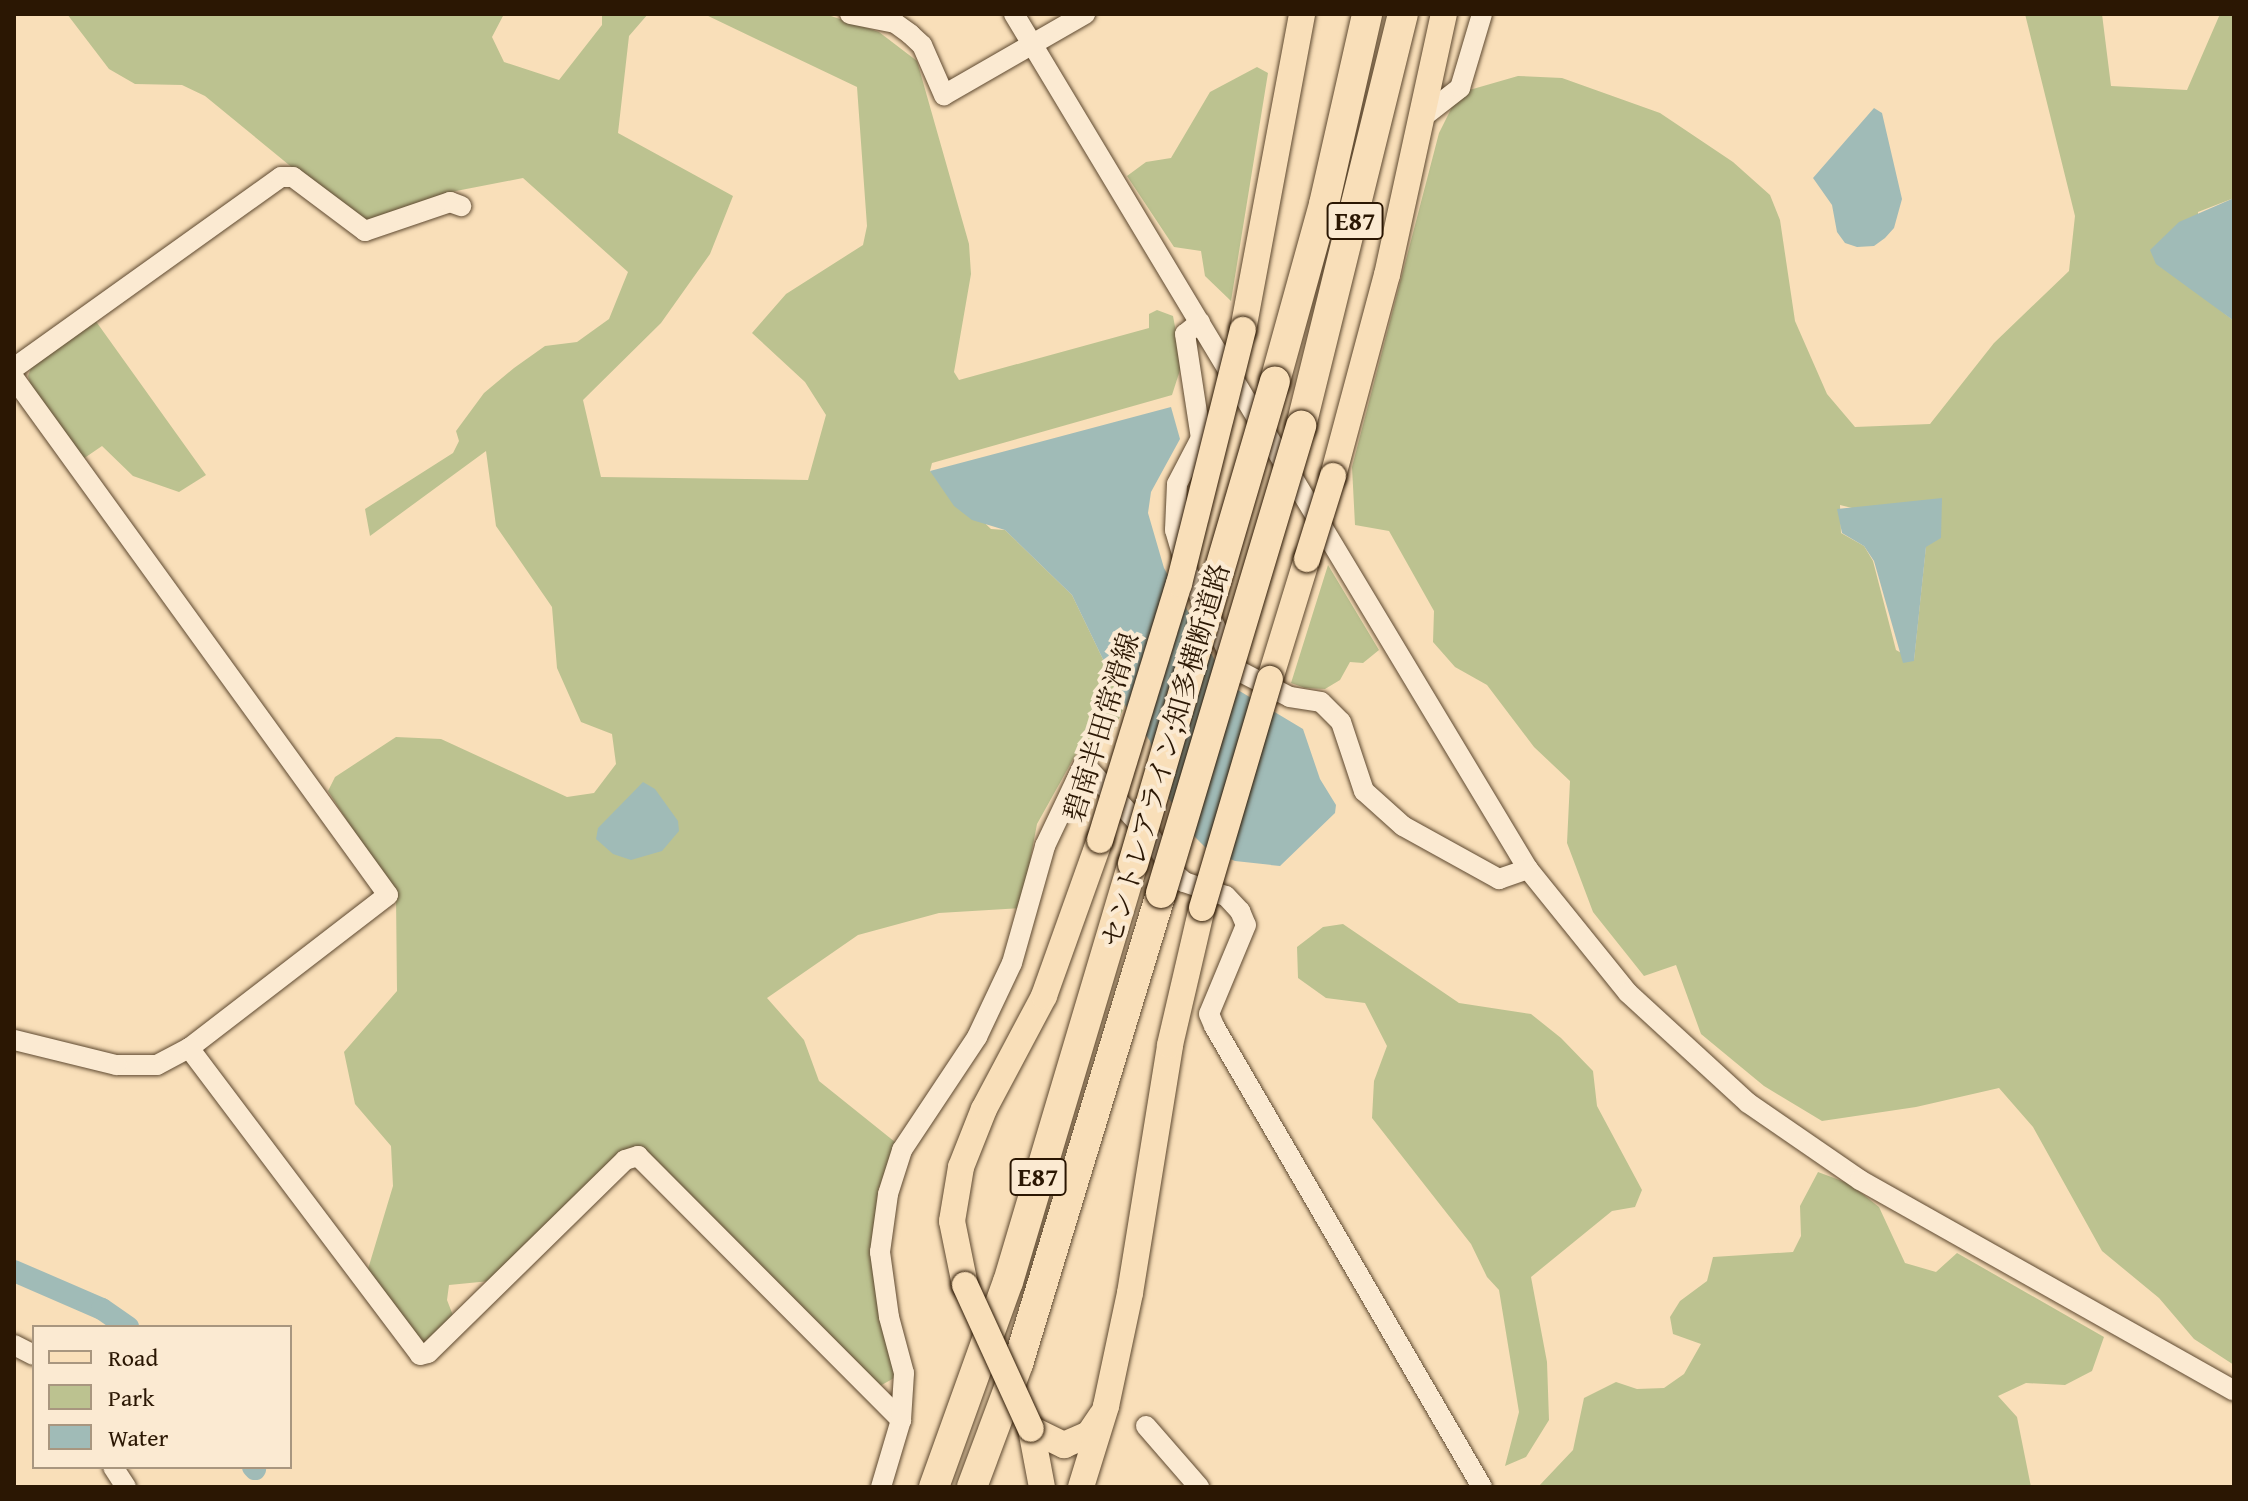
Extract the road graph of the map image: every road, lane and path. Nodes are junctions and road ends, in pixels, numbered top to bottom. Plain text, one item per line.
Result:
1 (850, 14) edge
2 (1014, 14) edge
3 (1085, 14) edge
4 (1302, 14) edge
5 (1367, 14) edge
6 (1403, 14) edge
7 (1444, 14) edge
8 (1482, 14) edge
9 (1033, 47) junction
10 (1424, 116) junction
11 (461, 206) dead end
12 (1200, 322) junction
13 (14, 368) edge
14 (14, 378) edge
15 (1528, 869) junction
16 (14, 1040) edge
17 (189, 1048) junction
18 (14, 1345) edge
19 (32, 1354) edge
20 (2234, 1391) edge
21 (1106, 1406) junction
22 (901, 1420) junction
23 (1146, 1426) dead end
24 (1031, 1429) junction
25 (114, 1469) edge
26 (126, 1487) edge
27 (881, 1487) edge
28 (934, 1487) edge
29 (972, 1487) edge
30 (1042, 1487) edge
31 (1081, 1487) edge
32 (1199, 1487) edge
33 (1482, 1487) edge

1 - 9 street
2 - 9 street
3 - 9 street
4 - 24 main road, 碧南半田常滑線, bridge
5 - 28 highway, セントレアライン;知多横断道路 / E87, bridge
6 - 29 highway, セントレアライン;知多横断道路 / E87, bridge
7 - 10 main road
8 - 10 street
9 - 12 street
10 - 21 main road, bridge
11 - 13 street
12 - 15 street
12 - 15 street
14 - 17 street
15 - 20 street
16 - 17 street
17 - 22 street
18 - 19 street
21 - 24 main road
21 - 31 main road
22 - 27 street
22 - 33 street
23 - 32 street
24 - 30 main road, 碧南半田常滑線
25 - 26 street

